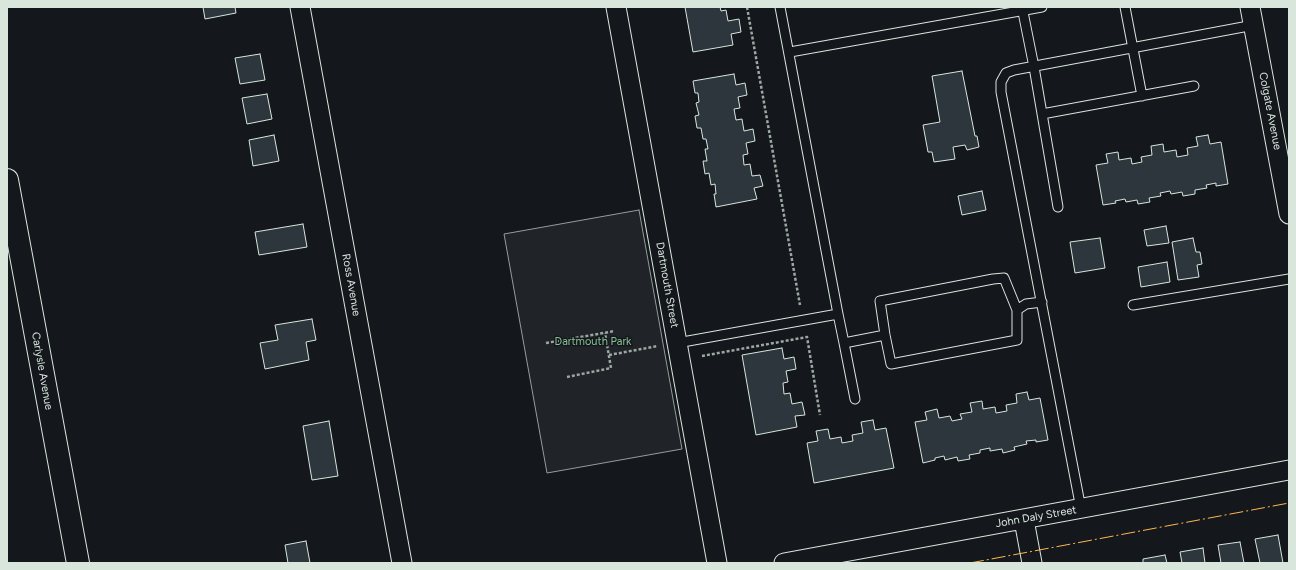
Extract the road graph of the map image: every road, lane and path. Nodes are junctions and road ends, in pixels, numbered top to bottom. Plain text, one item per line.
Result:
1 (300, 7) edge
2 (616, 7) edge
3 (746, 7) edge
4 (780, 7) edge
5 (1042, 7) edge
6 (1124, 7) edge
7 (1022, 9) edge
8 (1252, 16) edge
9 (1133, 48) junction
10 (790, 52) junction
11 (1034, 67) junction
12 (1194, 86) dead end
13 (1142, 96) junction
14 (1042, 114) junction
15 (7, 180) edge
16 (1058, 207) dead end
17 (1289, 214) edge
18 (1289, 279) edge
19 (1042, 302) junction
20 (1133, 305) dead end
21 (801, 310) dead end
22 (1017, 310) junction
23 (838, 314) junction
24 (615, 331) dead end
25 (605, 333) junction
26 (885, 335) junction
27 (546, 343) dead end
28 (677, 343) junction
29 (844, 343) junction
30 (609, 355) junction
31 (702, 356) dead end
32 (567, 377) dead end
33 (855, 399) dead end
34 (820, 415) dead end
35 (1289, 470) edge
36 (1081, 509) junction
37 (1024, 520) junction
38 (78, 563) edge
39 (402, 563) edge
40 (717, 563) edge
41 (784, 563) edge
42 (1032, 563) edge

1 - 39 street, Ross Avenue
2 - 28 street, Dartmouth Street
3 - 21 path
4 - 10 lane
5 - 7 lane
6 - 9 lane
7 - 10 lane
7 - 11 lane
8 - 9 lane
8 - 17 street, Colgate Avenue
9 - 11 lane
9 - 13 lane
10 - 23 lane
11 - 14 lane
11 - 19 lane
12 - 13 lane
13 - 14 lane
14 - 16 lane
15 - 38 street, Carlysle Avenue
18 - 20 lane
19 - 22 lane
19 - 36 lane
22 - 26 lane
22 - 26 lane
23 - 28 lane
23 - 29 lane
24 - 25 path
25 - 27 path
25 - 30 path
26 - 29 lane
28 - 30 path
28 - 40 street, Dartmouth Street
29 - 33 lane
30 - 32 path
31 - 34 path
35 - 36 street, John Daly Street
36 - 37 street, John Daly Street
37 - 41 street, John Daly Street
37 - 42 street

